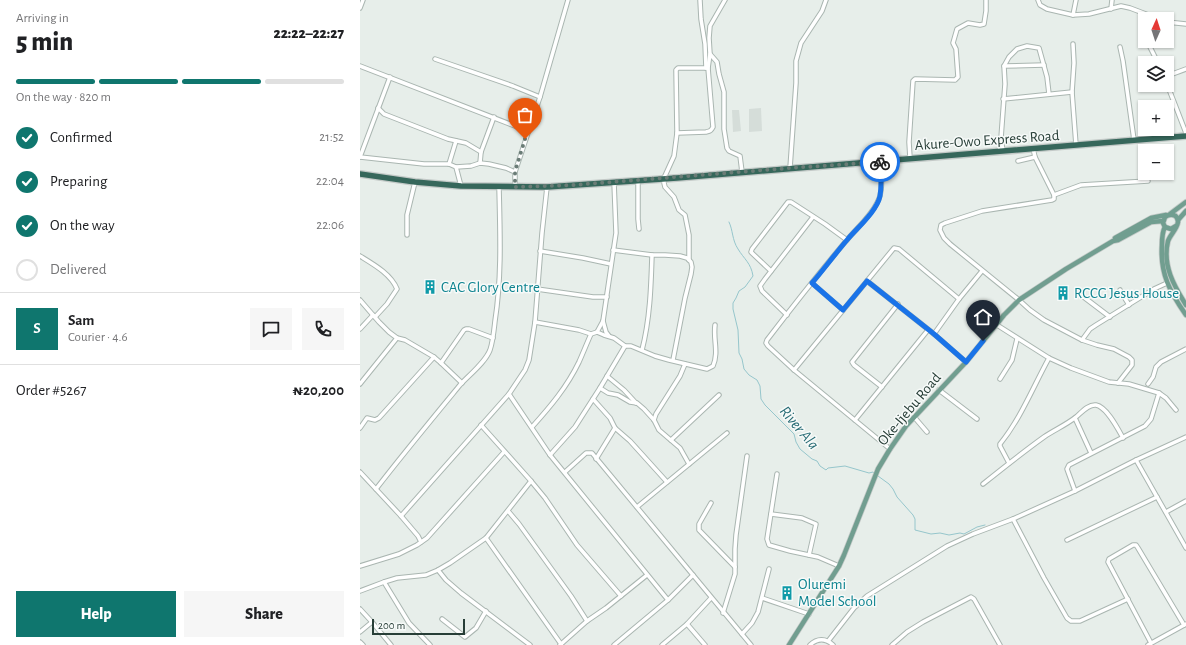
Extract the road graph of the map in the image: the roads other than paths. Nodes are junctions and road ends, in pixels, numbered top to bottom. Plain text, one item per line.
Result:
1 (363, 0) edge
2 (568, 0) edge
3 (700, 0) edge
4 (725, 0) edge
5 (826, 0) edge
6 (986, 0) edge
7 (1038, 0) edge
8 (1076, 0) edge
9 (1112, 0) edge
10 (360, 8) edge
11 (1111, 9) junction
12 (1140, 12) edge
13 (1073, 15) junction
14 (1174, 23) edge
15 (1186, 24) edge
16 (1073, 44) dead end
17 (1120, 47) dead end
18 (710, 54) junction
19 (435, 59) dead end
20 (1044, 65) junction
21 (360, 66) edge
22 (1004, 66) junction
23 (707, 68) junction
24 (1186, 69) edge
25 (1174, 73) edge
26 (390, 78) junction
27 (1072, 92) junction
28 (1170, 92) edge
29 (1049, 94) junction
30 (540, 97) junction
31 (1004, 99) junction
32 (378, 108) junction
33 (384, 114) junction
34 (494, 117) junction
35 (374, 119) junction
36 (1185, 128) edge
37 (528, 131) junction
38 (1186, 132) edge
39 (677, 133) junction
40 (1186, 136) edge
41 (1134, 140) junction
42 (456, 141) junction
43 (1076, 145) junction
44 (1033, 148) junction
45 (1003, 150) junction
46 (481, 152) junction
47 (360, 157) edge
48 (1035, 157) junction
49 (910, 158) junction
50 (880, 161) junction
51 (1018, 161) dead end
52 (449, 164) junction
53 (480, 164) junction
54 (456, 167) junction
55 (790, 168) junction
56 (515, 172) junction
57 (742, 172) junction
58 (360, 174) edge
59 (664, 178) junction
60 (638, 180) junction
61 (1148, 181) dead end
62 (415, 182) junction
63 (614, 182) junction
64 (461, 186) junction
65 (499, 187) junction
66 (515, 187) junction
67 (547, 187) junction
68 (1054, 194) junction
69 (1186, 202) edge
70 (1186, 211) edge
71 (1168, 215) junction
72 (813, 217) junction
73 (1178, 220) junction
74 (1156, 221) junction
75 (1164, 226) junction
76 (1176, 226) junction
77 (639, 229) dead end
78 (407, 235) dead end
79 (847, 240) junction
80 (1113, 241) junction
81 (540, 250) junction
82 (613, 250) junction
83 (652, 255) junction
84 (360, 256) edge
85 (689, 260) junction
86 (611, 264) junction
87 (771, 271) junction
88 (982, 271) junction
89 (867, 281) junction
90 (812, 283) junction
91 (1167, 283) junction
92 (537, 289) junction
93 (1120, 290) dead end
94 (1081, 295) dead end
95 (607, 297) junction
96 (959, 299) junction
97 (360, 300) edge
98 (1019, 300) junction
99 (898, 304) junction
100 (1129, 305) junction
101 (1186, 305) edge
102 (843, 310) junction
103 (787, 315) junction
104 (1186, 315) edge
105 (374, 316) junction
106 (1110, 317) junction
107 (603, 321) junction
108 (535, 322) junction
109 (715, 325) dead end
110 (997, 325) junction
111 (360, 329) edge
112 (928, 330) junction
113 (597, 332) junction
114 (592, 334) junction
115 (934, 334) junction
116 (609, 336) junction
117 (397, 338) junction
118 (493, 338) junction
119 (1017, 339) junction
120 (1082, 340) junction
121 (625, 346) junction
122 (1186, 349) edge
123 (642, 350) junction
124 (434, 357) junction
125 (1048, 358) junction
126 (673, 360) junction
127 (966, 362) junction
128 (441, 363) junction
129 (685, 364) junction
130 (794, 370) junction
131 (607, 376) junction
132 (1000, 379) dead end
133 (462, 383) junction
134 (1118, 383) junction
135 (360, 384) edge
136 (1148, 384) dead end
137 (882, 387) junction
138 (600, 388) junction
139 (939, 390) junction
140 (1159, 393) junction
141 (510, 394) junction
142 (719, 395) dead end
143 (594, 399) junction
144 (636, 403) junction
145 (1176, 410) dead end
146 (915, 418) junction
147 (1075, 418) junction
148 (977, 419) dead end
149 (654, 420) junction
150 (855, 420) junction
151 (481, 425) junction
152 (532, 427) junction
153 (360, 428) edge
154 (615, 428) junction
155 (928, 432) dead end
156 (727, 433) dead end
157 (1186, 437) edge
158 (1123, 438) junction
159 (671, 440) junction
160 (890, 449) junction
161 (504, 452) junction
162 (1092, 453) junction
163 (550, 454) junction
164 (747, 456) dead end
165 (596, 459) junction
166 (1136, 460) junction
167 (1008, 463) junction
168 (689, 464) junction
169 (360, 472) edge
170 (565, 472) junction
171 (777, 474) dead end
172 (531, 481) junction
173 (667, 482) junction
174 (983, 484) dead end
175 (376, 489) junction
176 (1075, 491) junction
177 (1157, 497) junction
178 (1186, 501) edge
179 (711, 503) dead end
180 (637, 507) junction
181 (508, 511) junction
182 (1166, 512) junction
183 (772, 514) junction
184 (401, 516) junction
185 (1013, 519) junction
186 (486, 538) junction
187 (1067, 540) dead end
188 (421, 542) junction
189 (1186, 548) edge
190 (809, 555) junction
191 (360, 566) edge
192 (839, 566) junction
193 (735, 567) junction
194 (769, 569) dead end
195 (438, 570) junction
196 (647, 575) junction
197 (694, 575) junction
198 (384, 582) junction
199 (360, 591) edge
200 (621, 596) junction
201 (711, 598) junction
202 (762, 598) junction
203 (1128, 599) junction
204 (668, 600) junction
205 (360, 609) edge
206 (486, 611) junction
207 (723, 613) junction
208 (809, 614) junction
209 (442, 619) dead end
210 (587, 621) junction
211 (372, 622) junction
212 (687, 624) junction
213 (1185, 624) edge
214 (360, 632) edge
215 (742, 634) junction
216 (829, 640) junction
217 (360, 642) edge
218 (560, 644) edge
219 (894, 644) edge
220 (999, 644) edge
221 (1150, 644) edge
222 (362, 645) edge
223 (391, 645) edge
224 (430, 645) edge
225 (530, 645) edge
226 (614, 645) edge
227 (662, 645) edge
228 (705, 645) edge
229 (751, 645) edge
230 (789, 645) edge
231 (810, 645) edge
232 (833, 645) edge
233 (993, 645) edge

1 - 10 street
2 - 30 street
3 - 23 street
4 - 18 street
5 - 55 street
6 - 49 street
7 - 13 street
8 - 13 street
9 - 11 street
11 - 12 street
11 - 13 street
14 - 15 street
16 - 27 street
17 - 41 street
18 - 23 street
18 - 57 street
19 - 30 street
20 - 22 street
20 - 22 street
20 - 29 street
21 - 26 street
22 - 31 street
23 - 39 street
23 - 39 street
24 - 25 street
26 - 32 street
26 - 34 street
27 - 29 street
27 - 43 street
28 - 36 street
29 - 31 street
30 - 37 street
31 - 45 street
32 - 33 street
32 - 35 street
33 - 35 street
33 - 42 street
34 - 37 street
34 - 46 street
35 - 47 street
36 - 38 street
37 - 56 street
39 - 59 street
40 - 41 highway, Akure-Owo Express Road
41 - 43 highway, Akure-Owo Express Road
42 - 46 street
42 - 52 street
43 - 44 highway, Akure-Owo Express Road
44 - 45 highway, Akure-Owo Express Road
44 - 48 street
45 - 49 highway, Akure-Owo Express Road
46 - 53 street
47 - 52 street
48 - 51 street
48 - 68 street
49 - 50 highway, Akure-Owo Express Road
50 - 55 highway, Akure-Owo Express Road
50 - 79 street
52 - 54 street
53 - 54 street
53 - 56 street
54 - 64 street
55 - 57 highway, Akure-Owo Express Road
56 - 66 street
57 - 59 highway, Akure-Owo Express Road
58 - 62 highway, Akure-Owo Express Road
59 - 60 highway, Akure-Owo Express Road
59 - 85 street
60 - 63 highway, Akure-Owo Express Road
60 - 77 street
61 - 68 street
62 - 64 highway, Akure-Owo Express Road
62 - 78 street
63 - 67 highway, Akure-Owo Express Road
63 - 82 street
64 - 65 highway, Akure-Owo Express Road
65 - 66 highway, Akure-Owo Express Road
65 - 118 street
66 - 67 highway, Akure-Owo Express Road
67 - 81 street
68 - 88 street
69 - 71 main road
70 - 73 main road
71 - 73 main road
71 - 75 main road
71 - 80 main road
72 - 79 street
72 - 87 street
72 - 87 street
73 - 76 main road
74 - 75 main road
74 - 75 main road
74 - 80 main road
75 - 76 main road
75 - 91 main road
76 - 101 main road
79 - 90 street
80 - 98 main road, Oke-Ijebu Road
81 - 86 street
81 - 92 street
82 - 83 street
82 - 86 street
83 - 85 street
83 - 123 street
84 - 105 street
85 - 126 street
86 - 95 street
87 - 103 street
88 - 96 street
88 - 98 street
89 - 96 street
89 - 99 street
89 - 102 street
90 - 102 street
90 - 103 street
91 - 100 street
91 - 104 main road
92 - 95 street
92 - 108 street
93 - 100 street
94 - 106 street
95 - 107 street
96 - 115 street
97 - 105 street
98 - 110 main road, Oke-Ijebu Road
98 - 120 street
99 - 112 street
99 - 137 street
100 - 106 street
102 - 130 street
103 - 130 street
105 - 111 street
105 - 117 street
106 - 120 street
107 - 113 street
107 - 116 street
108 - 114 street
108 - 141 street
109 - 129 street
110 - 119 street
110 - 127 main road, Oke-Ijebu Road
112 - 115 street
112 - 137 street
113 - 114 street
113 - 116 street
114 - 152 street
115 - 127 street
116 - 121 street
117 - 124 street
117 - 135 street
118 - 128 street
118 - 133 street
119 - 125 street
119 - 132 street
120 - 134 street
121 - 123 street
121 - 131 street
122 - 136 street
123 - 126 street
124 - 128 street
124 - 153 street
125 - 134 street
125 - 167 street
126 - 129 street
127 - 139 main road, Oke-Ijebu Road
128 - 133 street
129 - 149 street
130 - 150 street
131 - 138 street
131 - 144 street
133 - 175 street
134 - 140 street
137 - 150 street
138 - 143 street
138 - 144 street
139 - 146 main road, Oke-Ijebu Road
139 - 148 street
140 - 145 street
140 - 158 street
141 - 151 street
141 - 152 street
142 - 159 street
143 - 154 street
143 - 163 street
144 - 149 street
146 - 155 street
146 - 160 main road, Oke-Ijebu Road
147 - 158 street
147 - 162 street
147 - 167 street
149 - 159 street
150 - 160 street
151 - 161 street
151 - 184 street
152 - 163 street
154 - 165 street
154 - 173 street
156 - 168 street
157 - 166 street
158 - 162 street
159 - 168 street
160 - 192 main road, Oke-Ijebu Road
161 - 172 street
161 - 188 street
162 - 176 street
163 - 170 street
164 - 193 street
165 - 170 street
165 - 180 street
166 - 176 street
166 - 177 street
167 - 174 street
168 - 173 street
169 - 175 street
170 - 196 street
171 - 183 street
172 - 181 street
172 - 200 street
173 - 180 street
175 - 184 street
176 - 185 street
177 - 182 street
177 - 187 street
178 - 182 street
179 - 193 street
180 - 197 street
181 - 186 street
181 - 210 street
182 - 189 street
183 - 190 street
183 - 190 street
184 - 188 street
185 - 203 street
185 - 216 street
186 - 195 street
186 - 218 street
188 - 191 street
190 - 192 street
192 - 208 main road, Oke-Ijebu Road
193 - 207 street
194 - 202 street
195 - 198 street
195 - 206 street
196 - 200 street
196 - 204 street
197 - 201 street
197 - 204 street
198 - 199 street
198 - 224 street
200 - 210 street
201 - 207 street
201 - 212 street
202 - 208 street
202 - 215 street
203 - 213 street
203 - 221 street
204 - 226 street
205 - 211 street
206 - 209 street
206 - 225 street
207 - 215 street
208 - 230 main road, Oke-Ijebu Road
210 - 218 street
211 - 214 street
211 - 223 street
212 - 227 street
212 - 228 street
213 - 221 street
215 - 229 street
216 - 231 street
216 - 232 street
217 - 222 street
219 - 220 street
220 - 233 street

